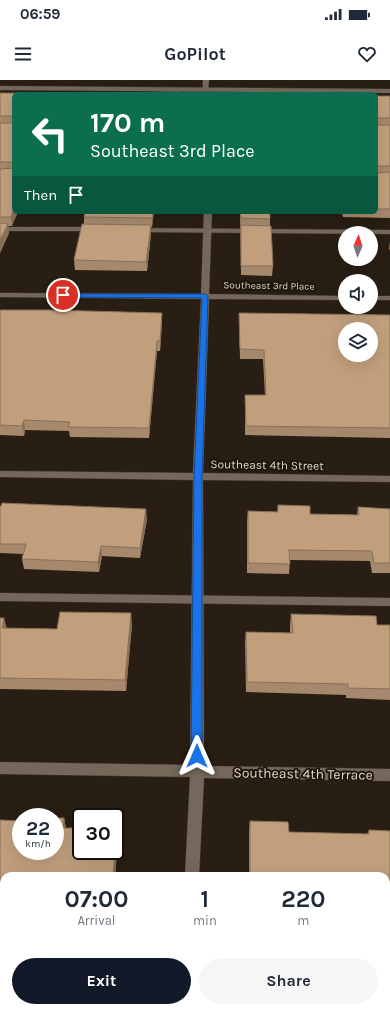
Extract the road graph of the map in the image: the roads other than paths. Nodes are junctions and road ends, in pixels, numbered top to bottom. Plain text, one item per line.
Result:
1 (206, 80) edge
2 (0, 88) edge
3 (390, 91) edge
4 (206, 92) edge
5 (208, 214) edge
6 (0, 228) edge
7 (104, 229) edge
8 (128, 230) edge
9 (208, 230) junction
10 (390, 232) edge
11 (0, 295) edge
12 (205, 296) junction
13 (338, 298) edge
14 (378, 298) edge
15 (390, 298) edge
16 (0, 474) edge
17 (198, 477) junction
18 (390, 479) edge
19 (0, 597) edge
20 (197, 599) junction
21 (390, 602) edge
22 (0, 768) edge
23 (197, 772) junction
24 (390, 775) edge
25 (192, 872) edge

1 - 4 street
2 - 4 street
3 - 4 street
5 - 9 street
6 - 7 street
8 - 9 street
9 - 10 street
9 - 12 street
11 - 12 street, Southeast 3rd Place
12 - 13 street, Southeast 3rd Place
12 - 17 street
14 - 15 street
16 - 17 street, Southeast 4th Street
17 - 18 street, Southeast 4th Street
17 - 20 street
19 - 20 street
20 - 21 street
20 - 23 street
22 - 23 street, Southeast 4th Terrace
23 - 24 street, Southeast 4th Terrace
23 - 25 street

